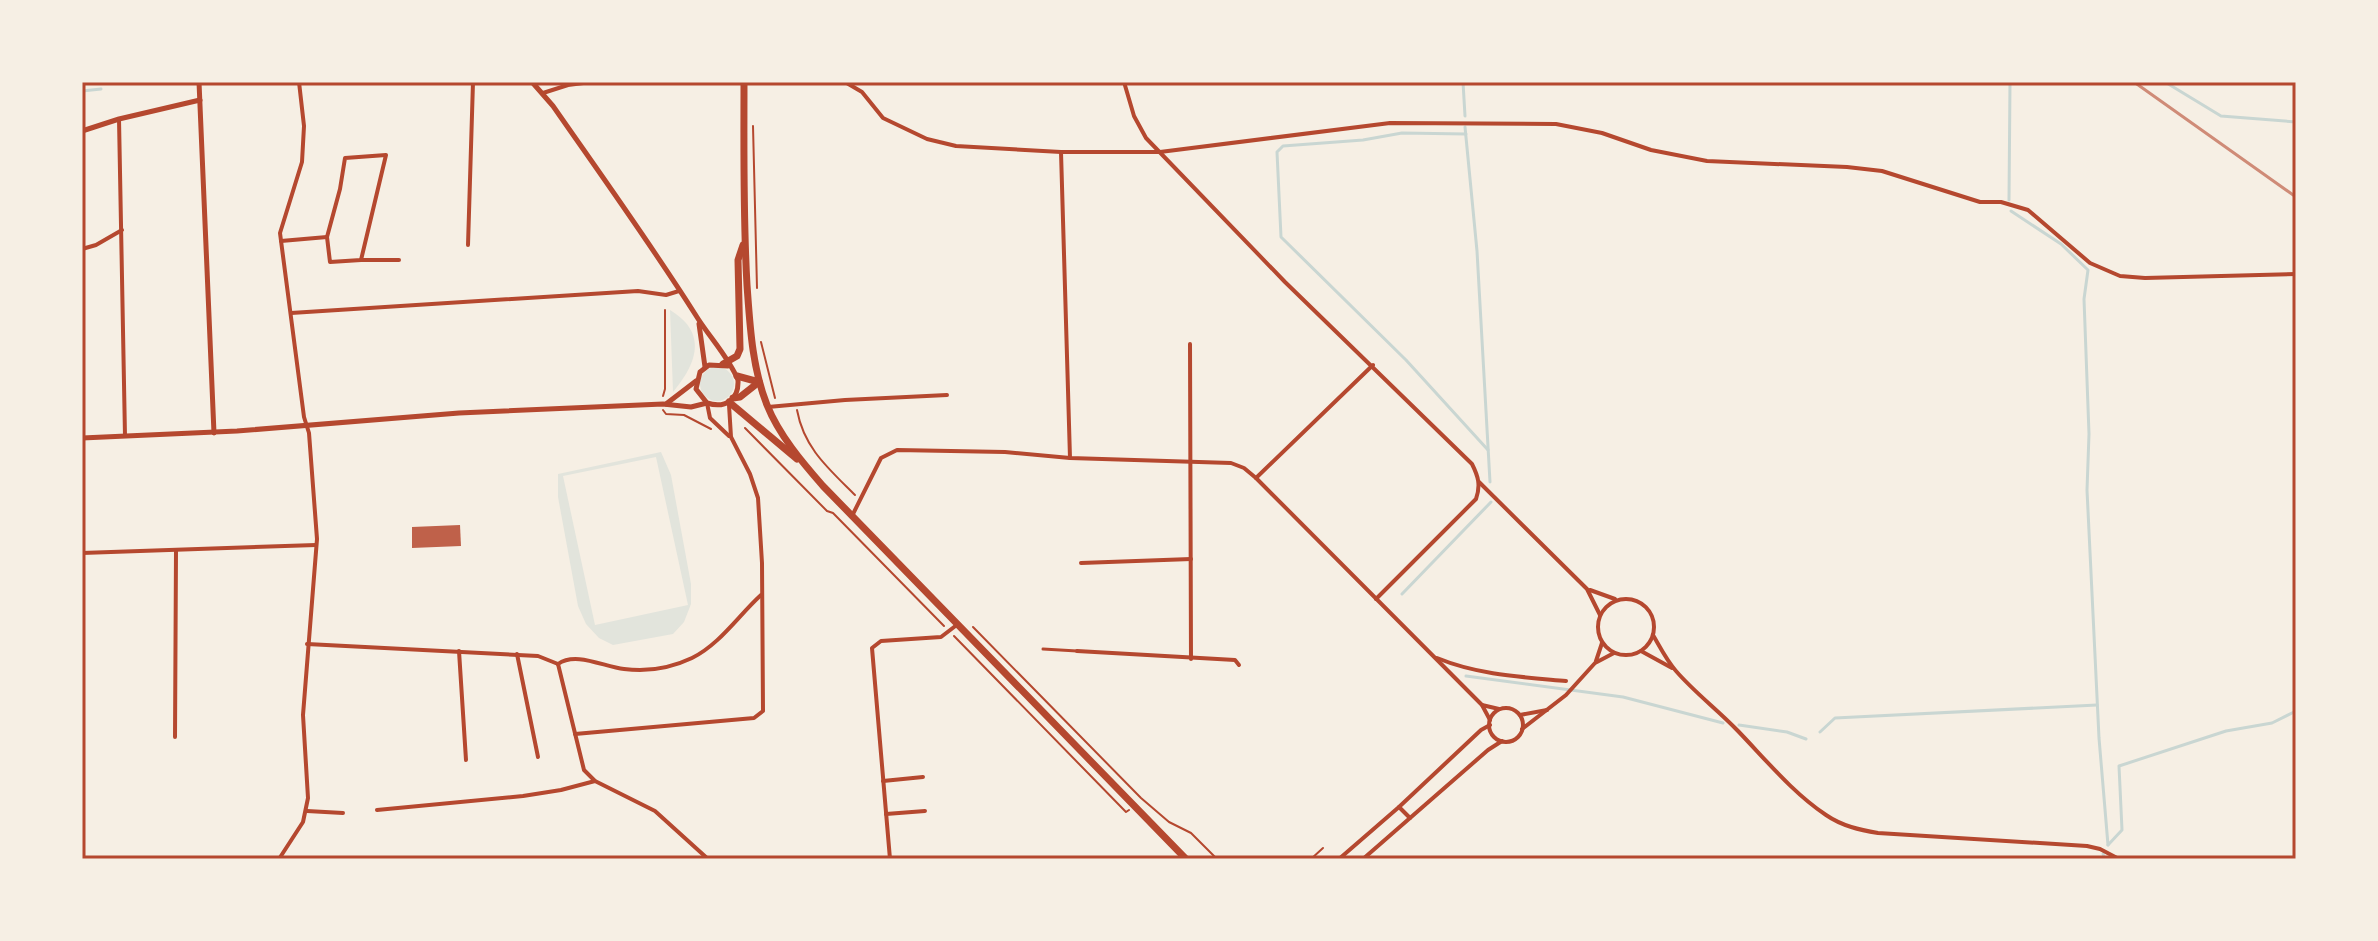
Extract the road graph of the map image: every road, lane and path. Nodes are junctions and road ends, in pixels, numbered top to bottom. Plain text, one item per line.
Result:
1 (199, 82) edge
2 (299, 82) edge
3 (473, 82) edge
4 (532, 82) edge
5 (591, 82) edge
6 (744, 82) edge
7 (845, 82) edge
8 (1124, 82) edge
9 (543, 93) junction
10 (200, 100) junction
11 (753, 114) dead end
12 (119, 119) junction
13 (82, 131) edge
14 (1061, 152) junction
15 (1160, 152) junction
16 (122, 230) junction
17 (327, 237) junction
18 (744, 239) junction
19 (281, 241) junction
20 (468, 245) dead end
21 (82, 249) edge
22 (361, 260) junction
23 (399, 260) dead end
24 (2296, 274) edge
25 (679, 291) junction
26 (757, 299) dead end
27 (665, 310) dead end
28 (291, 313) junction
29 (698, 319) junction
30 (760, 333) dead end
31 (1190, 344) dead end
32 (728, 361) junction
33 (1373, 365) junction
34 (705, 367) junction
35 (737, 376) junction
36 (696, 381) junction
37 (759, 382) junction
38 (947, 395) dead end
39 (662, 397) dead end
40 (731, 400) junction
41 (707, 403) junction
42 (796, 404) junction
43 (665, 405) junction
44 (778, 406) junction
45 (768, 407) junction
46 (663, 413) dead end
47 (740, 422) dead end
48 (305, 426) junction
49 (214, 433) junction
50 (716, 433) dead end
51 (125, 436) junction
52 (731, 437) junction
53 (82, 438) edge
54 (1070, 458) junction
55 (1189, 461) junction
56 (802, 462) junction
57 (1256, 478) junction
58 (1479, 482) junction
59 (849, 503) dead end
60 (852, 516) junction
61 (316, 545) junction
62 (176, 551) junction
63 (82, 553) edge
64 (1191, 559) junction
65 (1081, 563) dead end
66 (1587, 589) junction
67 (762, 594) junction
68 (1376, 599) junction
69 (1617, 600) junction
70 (1600, 615) junction
71 (958, 624) junction
72 (949, 631) junction
73 (1653, 635) junction
74 (1602, 643) junction
75 (307, 644) junction
76 (1043, 649) dead end
77 (459, 651) junction
78 (1077, 651) joint
79 (1641, 651) junction
80 (1614, 653) junction
81 (517, 654) junction
82 (1435, 657) junction
83 (1191, 659) junction
84 (1595, 663) junction
85 (558, 664) junction
86 (1239, 665) dead end
87 (1674, 669) junction
88 (1566, 681) dead end
89 (1482, 705) junction
90 (1550, 709) junction
91 (1500, 710) junction
92 (1519, 715) junction
93 (1490, 722) junction
94 (1522, 729) junction
95 (575, 734) junction
96 (175, 737) dead end
97 (1502, 741) junction
98 (538, 757) dead end
99 (466, 760) dead end
100 (923, 777) dead end
101 (595, 781) junction
102 (883, 781) junction
103 (1141, 798) dead end
104 (1399, 807) junction
105 (377, 810) dead end
106 (307, 811) junction
107 (925, 811) dead end
108 (1126, 812) dead end
109 (343, 813) dead end
110 (886, 814) junction
111 (1410, 818) junction
112 (1323, 848) dead end
113 (279, 859) edge
114 (708, 859) edge
115 (890, 859) edge
116 (1186, 859) edge
117 (1217, 859) edge
118 (1311, 859) edge
119 (1339, 859) edge
120 (1363, 859) edge
121 (2119, 859) edge

1 - 10 street
2 - 19 street
3 - 20 street
4 - 9 street
5 - 9 street
6 - 18 main road
7 - 14 street
8 - 15 street
9 - 25 street
10 - 12 street
10 - 49 street
11 - 26 path
12 - 13 street
12 - 16 street
14 - 15 street
14 - 54 street
15 - 24 street
15 - 33 street
16 - 21 street
16 - 51 street
17 - 19 street
17 - 22 street
17 - 22 street
18 - 32 main road
18 - 37 main road
19 - 28 street
22 - 23 street
25 - 28 street
25 - 29 street
27 - 39 path
28 - 48 street
29 - 32 street
29 - 34 street
30 - 44 path
31 - 55 street
32 - 34 street
32 - 35 street
33 - 57 street
33 - 58 street
34 - 36 street
35 - 37 main road
35 - 40 street
36 - 41 street
36 - 43 street
37 - 40 main road
37 - 45 main road
38 - 42 street
40 - 41 street
40 - 52 street
40 - 56 main road
41 - 43 street
41 - 52 street
42 - 44 street
42 - 59 path
43 - 48 street
44 - 45 street
45 - 56 main road
46 - 50 path
47 - 72 path
48 - 49 street
48 - 61 street
49 - 51 street
51 - 53 street
52 - 67 street
54 - 55 street
54 - 60 street
55 - 57 street
55 - 64 street
56 - 60 main road
57 - 68 street
58 - 66 street
58 - 68 street
60 - 71 main road
61 - 62 street
61 - 75 street
62 - 63 street
62 - 96 street
64 - 65 street
64 - 83 street
66 - 69 street
66 - 70 street
67 - 85 street
67 - 95 street
68 - 82 street
69 - 70 street
69 - 73 street
70 - 74 street
71 - 72 street
71 - 116 main road
72 - 102 street
72 - 108 path
73 - 79 street
73 - 87 street
74 - 80 street
74 - 84 street
75 - 77 street
75 - 106 street
76 - 78 street
77 - 81 street
77 - 99 street
78 - 83 street
79 - 80 street
79 - 87 street
80 - 84 street
81 - 85 street
81 - 98 street
82 - 88 street
82 - 89 street
83 - 86 street
84 - 90 street
85 - 95 street
87 - 121 street
89 - 91 street
89 - 93 street
90 - 92 street
90 - 94 street
91 - 92 street
91 - 93 street
92 - 94 street
93 - 97 street
93 - 104 street
94 - 97 street
95 - 101 street
97 - 111 street
100 - 102 street
101 - 105 street
101 - 114 street
102 - 110 street
103 - 117 path
104 - 111 street
104 - 119 street
106 - 109 street
106 - 113 street
107 - 110 street
110 - 115 street
111 - 120 street
112 - 118 path

